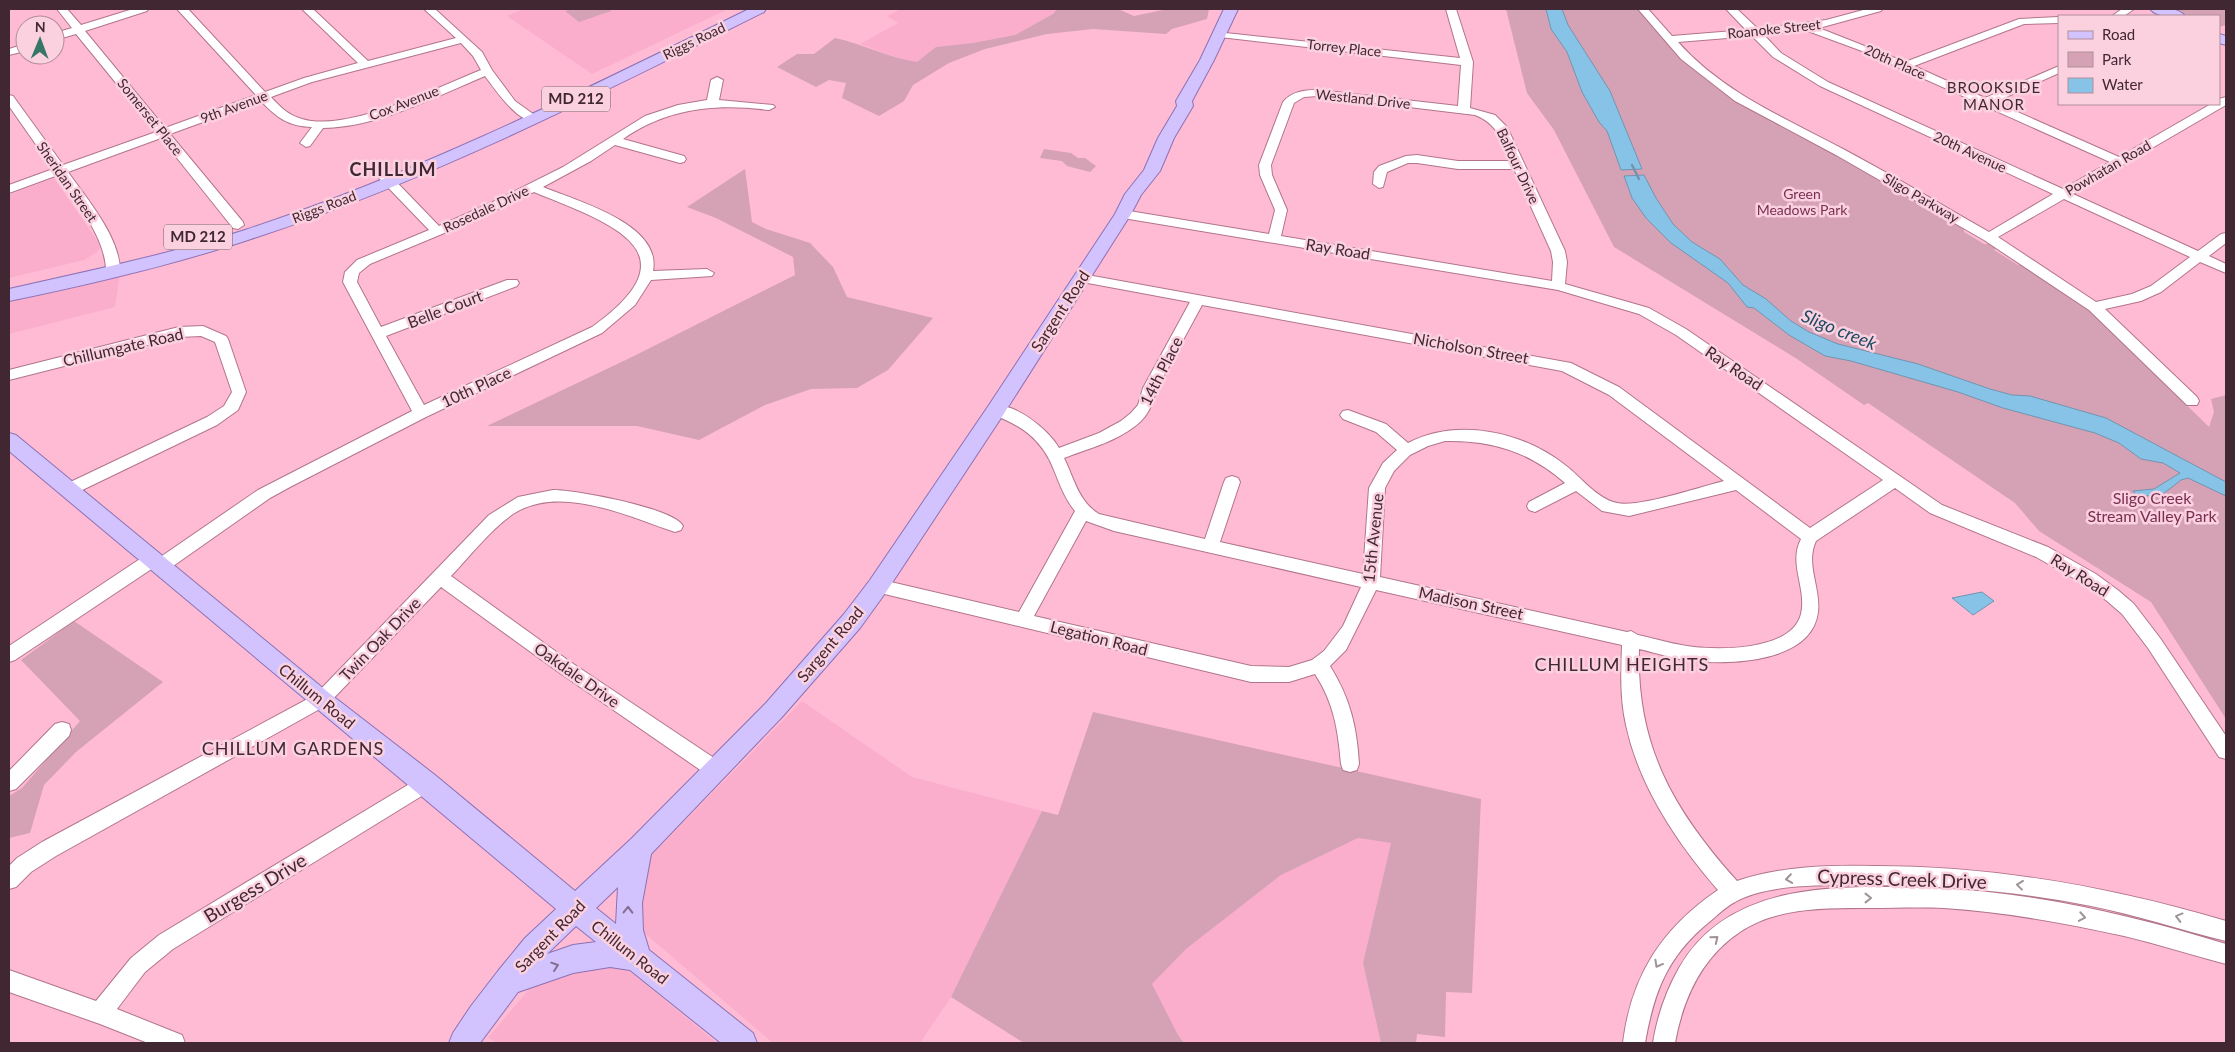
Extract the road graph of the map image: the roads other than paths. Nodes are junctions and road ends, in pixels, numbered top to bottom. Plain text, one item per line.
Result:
1 (62, 9) edge
2 (143, 9) edge
3 (182, 9) edge
4 (307, 9) edge
5 (736, 9) edge
6 (759, 9) edge
7 (1231, 9) edge
8 (1451, 9) edge
9 (1643, 9) edge
10 (1731, 9) edge
11 (1877, 9) edge
12 (2139, 9) edge
13 (2157, 9) edge
14 (434, 10) edge
15 (2156, 15) edge
16 (2175, 15) edge
17 (2058, 20) edge
18 (1807, 28) junction
19 (78, 30) junction
20 (1753, 33) junction
21 (65, 34) edge
22 (1220, 34) junction
23 (464, 39) junction
24 (1669, 39) junction
25 (1467, 62) junction
26 (365, 64) junction
27 (1904, 66) junction
28 (2058, 69) edge
29 (487, 71) junction
30 (717, 80) dead end
31 (263, 95) junction
32 (9, 98) edge
33 (713, 102) junction
34 (1985, 102) junction
35 (2217, 105) edge
36 (769, 106) dead end
37 (1464, 110) junction
38 (529, 115) junction
39 (319, 126) junction
40 (164, 133) junction
41 (616, 140) junction
42 (306, 143) dead end
43 (680, 159) dead end
44 (2119, 160) junction
45 (1518, 165) junction
46 (59, 171) junction
47 (385, 178) junction
48 (1379, 184) dead end
49 (533, 186) junction
50 (9, 189) edge
51 (2062, 194) junction
52 (1124, 214) junction
53 (238, 225) junction
54 (437, 231) junction
55 (1989, 237) junction
56 (2226, 237) edge
57 (1274, 239) junction
58 (2198, 256) junction
59 (113, 264) junction
60 (2226, 269) edge
61 (708, 273) dead end
62 (646, 276) junction
63 (1082, 278) junction
64 (9, 282) edge
65 (512, 283) dead end
66 (1558, 286) junction
67 (9, 295) edge
68 (1198, 300) junction
69 (2094, 307) junction
70 (377, 334) junction
71 (9, 374) edge
72 (2192, 401) dead end
73 (996, 410) junction
74 (421, 413) junction
75 (1348, 415) dead end
76 (9, 440) edge
77 (1406, 449) junction
78 (1056, 455) junction
79 (1894, 481) junction
80 (1232, 482) dead end
81 (1576, 484) junction
82 (1736, 484) junction
83 (68, 490) junction
84 (1535, 506) dead end
85 (1083, 511) junction
86 (675, 526) dead end
87 (1810, 537) junction
88 (1210, 547) junction
89 (156, 563) junction
90 (440, 578) junction
91 (1371, 581) junction
92 (878, 586) junction
93 (1024, 620) junction
94 (1631, 638) junction
95 (9, 655) edge
96 (1319, 665) junction
97 (321, 700) junction
98 (62, 730) dead end
99 (2226, 751) edge
100 (1350, 764) dead end
101 (716, 770) junction
102 (9, 783) edge
103 (426, 783) junction
104 (640, 848) junction
105 (9, 880) edge
106 (1732, 892) junction
107 (576, 909) junction
108 (2226, 931) edge
109 (2226, 954) edge
110 (638, 957) junction
111 (9, 981) edge
112 (508, 981) junction
113 (100, 1013) junction
114 (174, 1043) edge
115 (463, 1043) edge
116 (743, 1043) edge
117 (1634, 1043) edge
118 (1664, 1043) edge

1 - 19 street, Somerset Place
2 - 19 street
3 - 31 street, Cox Avenue
4 - 26 street
5 - 38 main road, Riggs Road / MD 212
6 - 38 main road, Riggs Road / MD 212
7 - 22 main road, Sargent Road
8 - 25 street
9 - 24 street, Sligo Parkway
10 - 20 street, 20th Avenue
11 - 18 street, Roanoke Street
12 - 15 main road
13 - 16 main road
14 - 23 street
17 - 27 street
18 - 20 street, Roanoke Street
18 - 27 street, 20th Place
19 - 21 street
19 - 40 street, Somerset Place
20 - 24 street, Roanoke Street
20 - 51 street, 20th Avenue
22 - 25 street, Torrey Place
22 - 52 main road, Sargent Road
23 - 26 street, 9th Avenue
23 - 29 street
24 - 55 street, Sligo Parkway
25 - 37 street
26 - 31 street, 9th Avenue
27 - 34 street, 20th Place
28 - 34 street
29 - 38 street
29 - 39 street, Cox Avenue
30 - 33 street
31 - 39 street, Cox Avenue
31 - 40 street, 9th Avenue
32 - 46 street, Sheridan Street
33 - 36 street, Rosedale Drive
33 - 41 street, Rosedale Drive
34 - 44 street, 20th Place
35 - 44 street, Powhatan Road
37 - 45 street, Balfour Drive
37 - 57 street, Westland Drive
38 - 47 main road, Riggs Road / MD 212
39 - 42 street
40 - 46 street, 9th Avenue
40 - 53 street, Somerset Place
41 - 43 street
41 - 49 street, Rosedale Drive
44 - 51 street, Powhatan Road
45 - 48 street
45 - 66 street, Balfour Drive
46 - 50 street, 9th Avenue
46 - 59 street, Sheridan Street
47 - 53 main road, Riggs Road / MD 212
47 - 54 street
47 - 59 main road, Riggs Road / MD 212
49 - 54 street, Rosedale Drive
49 - 62 street
51 - 55 street, Powhatan Road
51 - 58 street, 20th Avenue
52 - 57 street, Ray Road
52 - 63 main road, Sargent Road
53 - 59 main road, Riggs Road / MD 212
54 - 70 street, Rosedale Drive
55 - 69 street, Sligo Parkway
56 - 58 street
57 - 66 street, Ray Road
58 - 60 street, 20th Avenue
58 - 69 street
59 - 64 main road, Riggs Road / MD 212
59 - 67 main road, Riggs Road / MD 212
61 - 62 street
62 - 74 street, 10th Place
63 - 68 street, Nicholson Street
63 - 73 main road, Sargent Road
65 - 70 street, Belle Court
66 - 79 street, Ray Road
68 - 78 street, 14th Place
68 - 82 street, Nicholson Street
69 - 72 street, Sligo Parkway
70 - 74 street, Rosedale Drive
71 - 83 street, Chillumgate Road
73 - 78 street
73 - 92 main road, Sargent Road
74 - 89 street, 10th Place
75 - 77 street
76 - 83 main road, Chillum Road
77 - 81 street, 15th Avenue
77 - 91 street, 15th Avenue
78 - 85 street
79 - 87 street
79 - 99 street, Ray Road
80 - 88 street
81 - 82 street, 15th Avenue
81 - 84 street
82 - 87 street, Nicholson Street
83 - 89 main road, Chillum Road
85 - 88 street, Madison Street
85 - 93 street
86 - 90 street, Twin Oak Drive
87 - 94 street, Madison Street
88 - 91 street, Madison Street
89 - 95 street, 10th Place
89 - 97 main road, Chillum Road
90 - 97 street, Twin Oak Drive
90 - 101 street, Oakdale Drive
91 - 94 street, Madison Street
91 - 96 street, 15th Avenue
92 - 93 street, Legation Road
92 - 101 main road, Sargent Road
93 - 96 street, Legation Road
94 - 106 street
96 - 100 street
97 - 103 main road, Chillum Road
97 - 105 street, Twin Oak Drive
98 - 102 street
101 - 104 main road, Sargent Road
103 - 107 main road, Chillum Road
103 - 113 street, Burgess Drive
104 - 107 main road, Sargent Road
110 -> 104 main road
108 -> 106 street, Cypress Creek Drive
106 -> 117 street, Cypress Creek Drive
107 - 110 main road, Chillum Road
107 - 112 main road, Sargent Road
118 -> 109 street, Cypress Creek Drive
112 -> 110 main road
110 - 116 main road, Chillum Road
111 - 113 street
112 - 115 main road, Sargent Road
113 - 114 street

